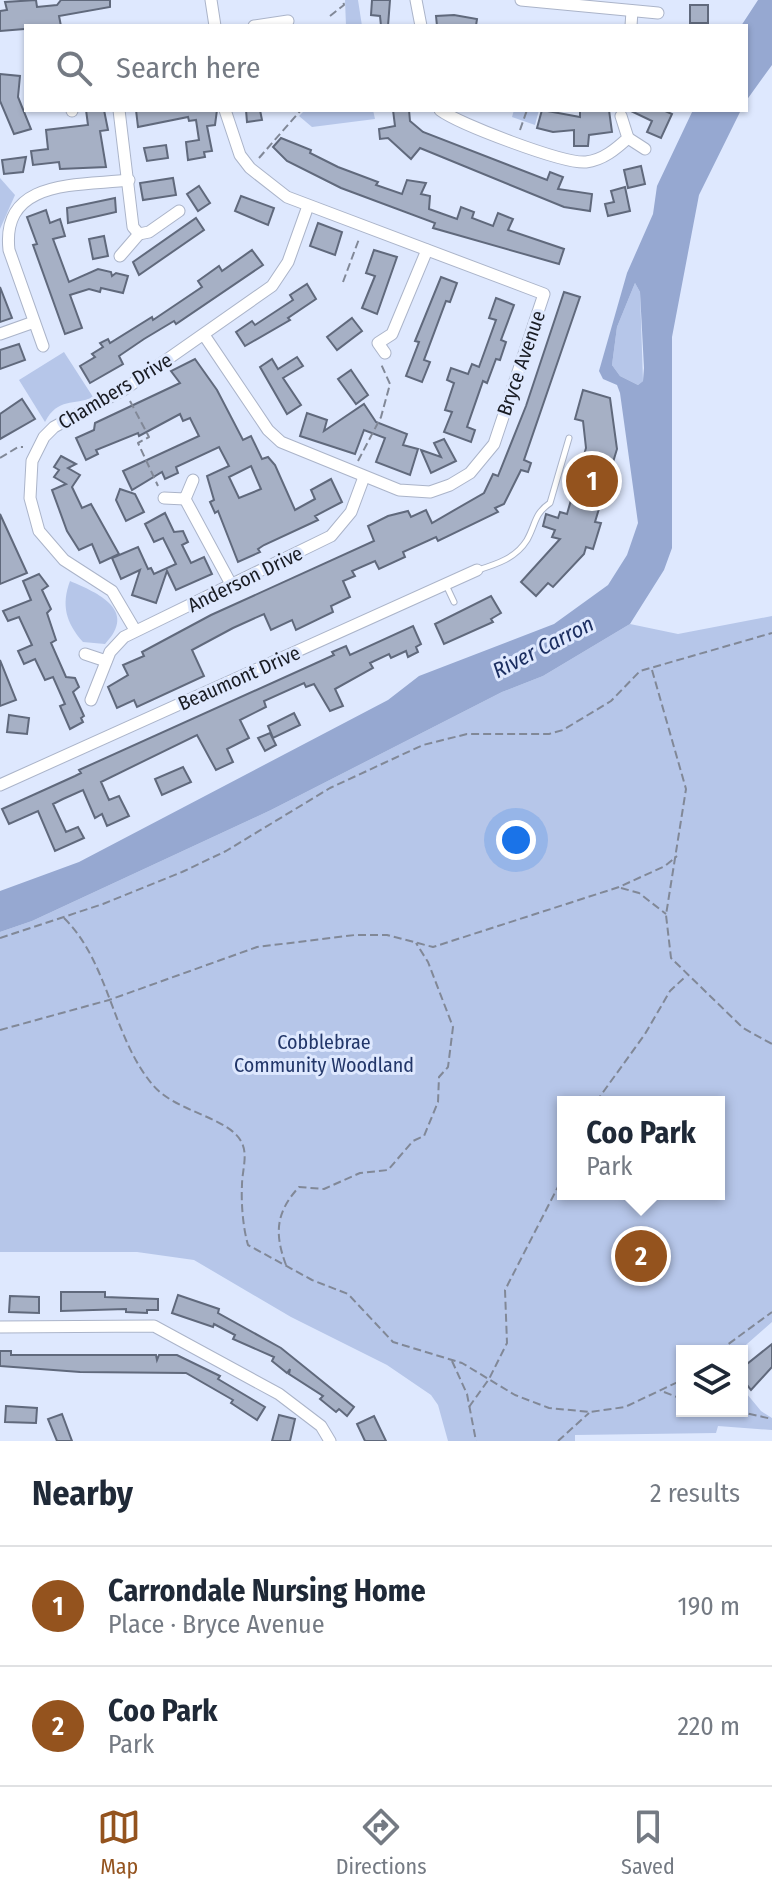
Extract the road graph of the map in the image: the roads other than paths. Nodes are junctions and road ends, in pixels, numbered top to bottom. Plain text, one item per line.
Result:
1 (211, 0) edge
2 (416, 0) edge
3 (521, 0) edge
4 (632, 11) junction
5 (658, 13) dead end
6 (288, 21) dead end
7 (215, 24) edge
8 (268, 24) edge
9 (421, 24) edge
10 (631, 24) edge
11 (119, 112) edge
12 (226, 112) edge
13 (445, 112) edge
14 (621, 116) dead end
15 (628, 138) junction
16 (645, 149) dead end
17 (129, 180) junction
18 (308, 206) junction
19 (179, 211) dead end
20 (139, 234) junction
21 (427, 250) junction
22 (120, 256) dead end
23 (34, 322) junction
24 (0, 334) edge
25 (204, 335) junction
26 (43, 346) dead end
27 (385, 353) road end
28 (569, 438) dead end
29 (364, 477) junction
30 (193, 480) dead end
31 (164, 498) road end
32 (185, 499) junction
33 (477, 570) joint
34 (446, 584) junction
35 (232, 586) junction
36 (454, 602) dead end
37 (135, 630) junction
38 (85, 654) dead end
39 (106, 661) junction
40 (91, 700) dead end
41 (0, 785) edge
42 (0, 1327) edge
43 (330, 1441) edge

1 - 7 street
2 - 9 street
3 - 4 street
4 - 5 street
4 - 10 street
6 - 8 street
11 - 17 street
12 - 18 street, Bryce Avenue
13 - 15 street
14 - 15 street
15 - 16 street
17 - 20 street
17 - 23 street
18 - 21 street, Bryce Avenue
18 - 25 street, Chambers Drive
19 - 20 street
20 - 22 street
21 - 27 street
21 - 29 street, Bryce Avenue
23 - 24 street
23 - 26 street
25 - 29 street, Bryce Avenue
25 - 37 street, Chambers Drive
28 - 33 lane
29 - 35 street, Anderson Drive
30 - 32 street
31 - 32 street
32 - 35 street
33 - 34 street, Beaumont Drive
34 - 36 lane
34 - 41 street, Beaumont Drive
35 - 37 street, Anderson Drive
37 - 39 street, Anderson Drive
38 - 39 street
39 - 40 street, Anderson Drive
42 - 43 street

